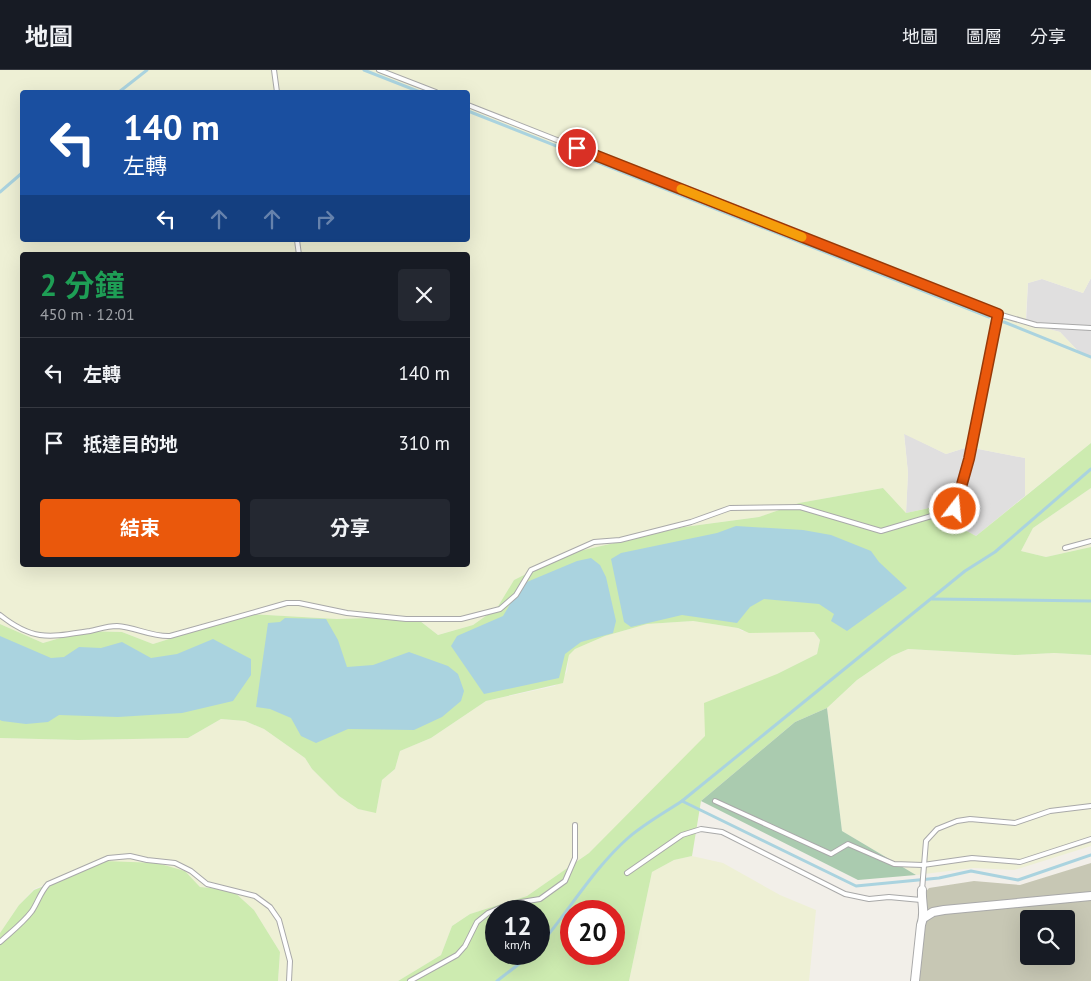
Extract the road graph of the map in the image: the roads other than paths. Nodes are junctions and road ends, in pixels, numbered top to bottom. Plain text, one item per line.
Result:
1 (274, 70) edge
2 (379, 70) edge
3 (277, 90) edge
4 (431, 90) edge
5 (470, 106) edge
6 (998, 314) junction
7 (1091, 328) edge
8 (1091, 541) edge
9 (1065, 548) dead end
10 (0, 615) edge
11 (716, 801) dead end
12 (1091, 806) edge
13 (575, 825) dead end
14 (1091, 839) edge
15 (923, 866) junction
16 (627, 873) dead end
17 (922, 890) joint
18 (1091, 896) edge
19 (921, 900) junction
20 (925, 917) junction
21 (0, 942) edge
22 (288, 981) edge
23 (410, 981) edge
24 (915, 981) edge

1 - 3 lane
2 - 4 lane
5 - 6 lane
6 - 7 lane
6 - 10 lane
8 - 9 lane
11 - 15 lane
12 - 15 lane
13 - 23 lane
14 - 15 lane
15 - 17 lane
16 - 19 lane
17 - 19 street
18 - 20 street
19 - 20 street
20 - 24 street
21 - 22 lane

